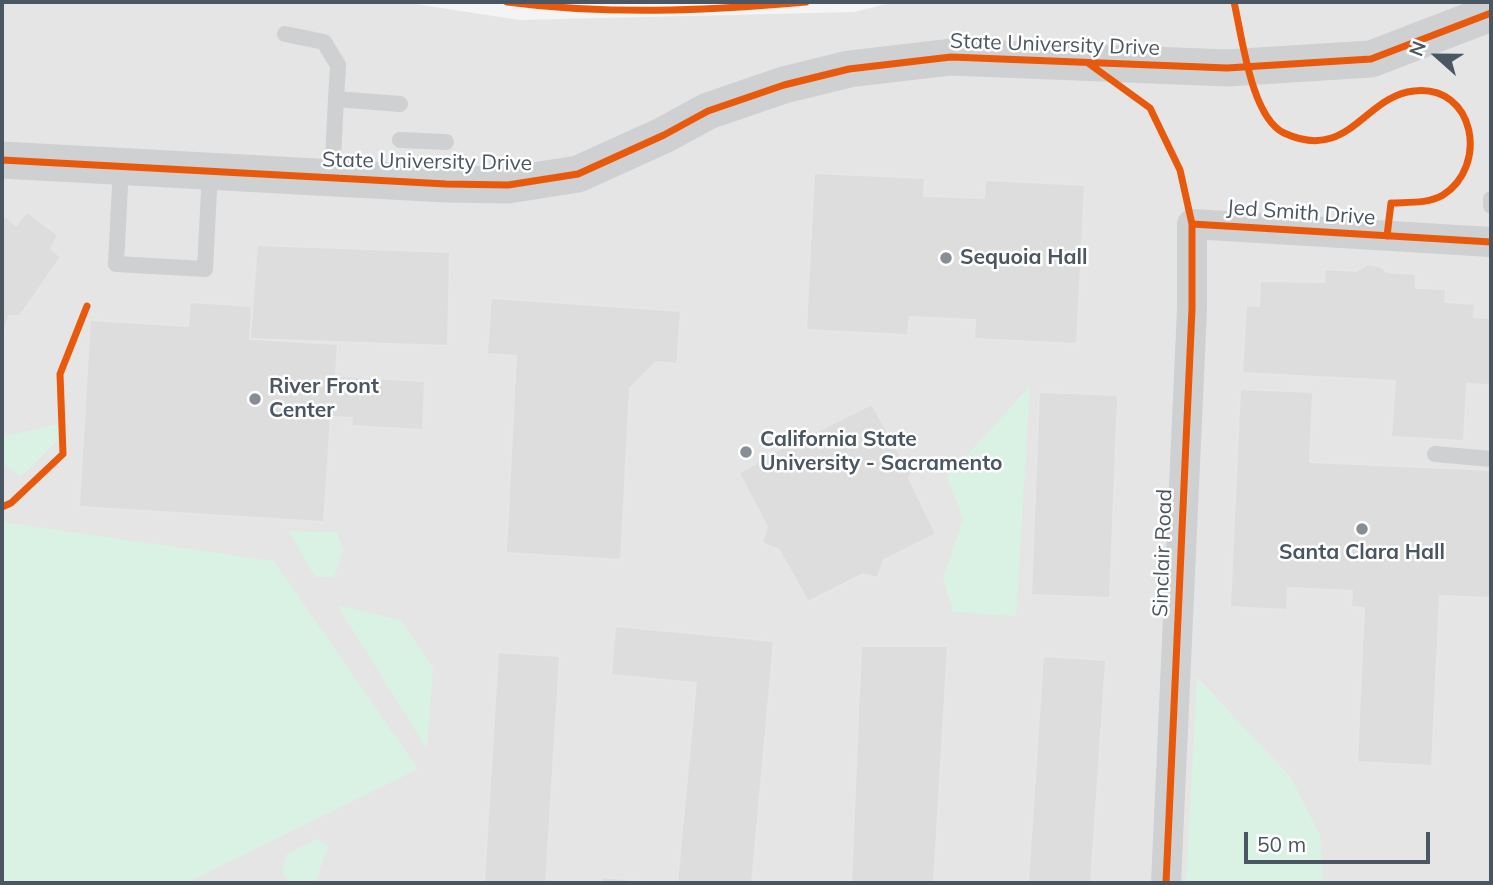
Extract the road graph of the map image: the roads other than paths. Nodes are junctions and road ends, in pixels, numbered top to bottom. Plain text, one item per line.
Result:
1 (1491, 13) edge
2 (285, 34) dead end
3 (336, 99) junction
4 (400, 104) dead end
5 (400, 140) dead end
6 (446, 142) dead end
7 (2, 160) edge
8 (121, 166) junction
9 (209, 171) junction
10 (332, 177) junction
11 (1491, 200) edge
12 (1491, 206) edge
13 (1192, 224) joint
14 (1491, 242) edge
15 (1435, 454) dead end
16 (1491, 459) edge
17 (1166, 883) edge

1 - 10 street, State University Drive
2 - 3 lane
3 - 4 lane
3 - 10 lane
5 - 6 lane
7 - 8 street, State University Drive
8 - 9 street, State University Drive
8 - 9 lane
9 - 10 street, State University Drive
11 - 12 lane
13 - 14 street, Jed Smith Drive
13 - 17 street, Sinclair Road
15 - 16 lane

